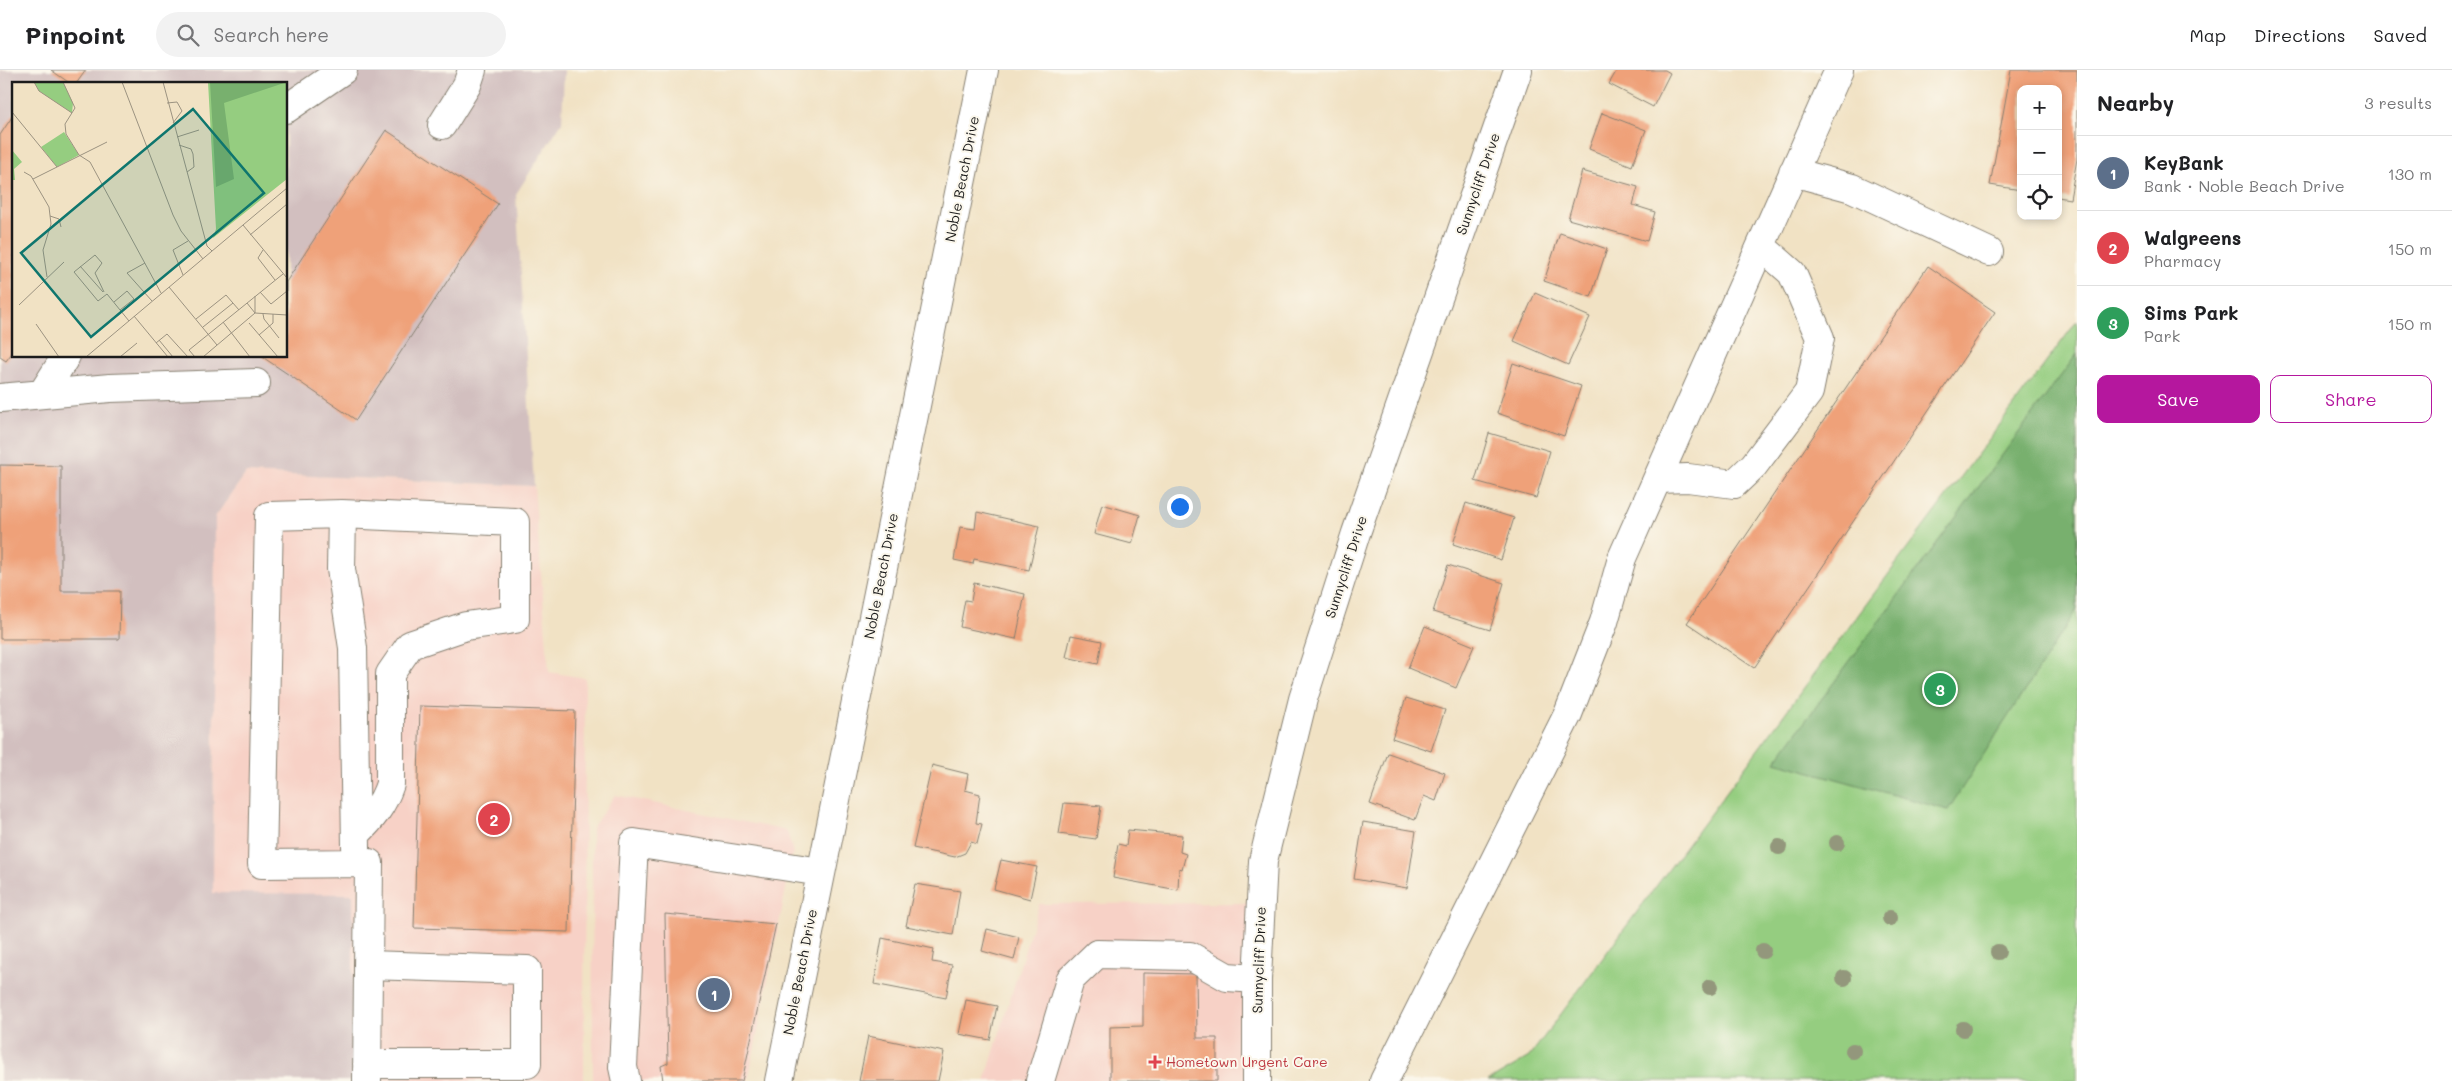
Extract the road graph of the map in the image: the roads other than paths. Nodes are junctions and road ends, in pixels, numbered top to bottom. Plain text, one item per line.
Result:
1 (343, 70) edge
2 (472, 70) edge
3 (984, 70) edge
4 (1518, 70) edge
5 (1839, 70) edge
6 (288, 108) edge
7 (442, 125) dead end
8 (1793, 172) junction
9 (1760, 246) junction
10 (1989, 252) dead end
11 (65, 358) edge
12 (256, 383) dead end
13 (42, 394) junction
14 (0, 398) edge
15 (1658, 479) junction
16 (342, 514) junction
17 (356, 834) junction
18 (356, 864) junction
19 (821, 872) junction
20 (368, 965) junction
21 (1257, 980) junction
22 (367, 1073) edge
23 (626, 1081) edge
24 (778, 1081) edge
25 (1040, 1081) edge
26 (1257, 1081) edge
27 (1384, 1081) edge

1 - 6 street
2 - 7 street
3 - 19 street, Noble Beach Drive
4 - 21 street, Sunnycliff Drive
5 - 8 street
8 - 9 street
8 - 10 street
9 - 15 street
9 - 15 street
11 - 13 street
12 - 13 street
13 - 14 street
15 - 27 street
16 - 17 street
16 - 17 street
16 - 18 street
17 - 18 street
18 - 20 street
19 - 23 street
19 - 24 street, Noble Beach Drive
20 - 22 street
20 - 22 street
21 - 25 street
21 - 26 street, Sunnycliff Drive

